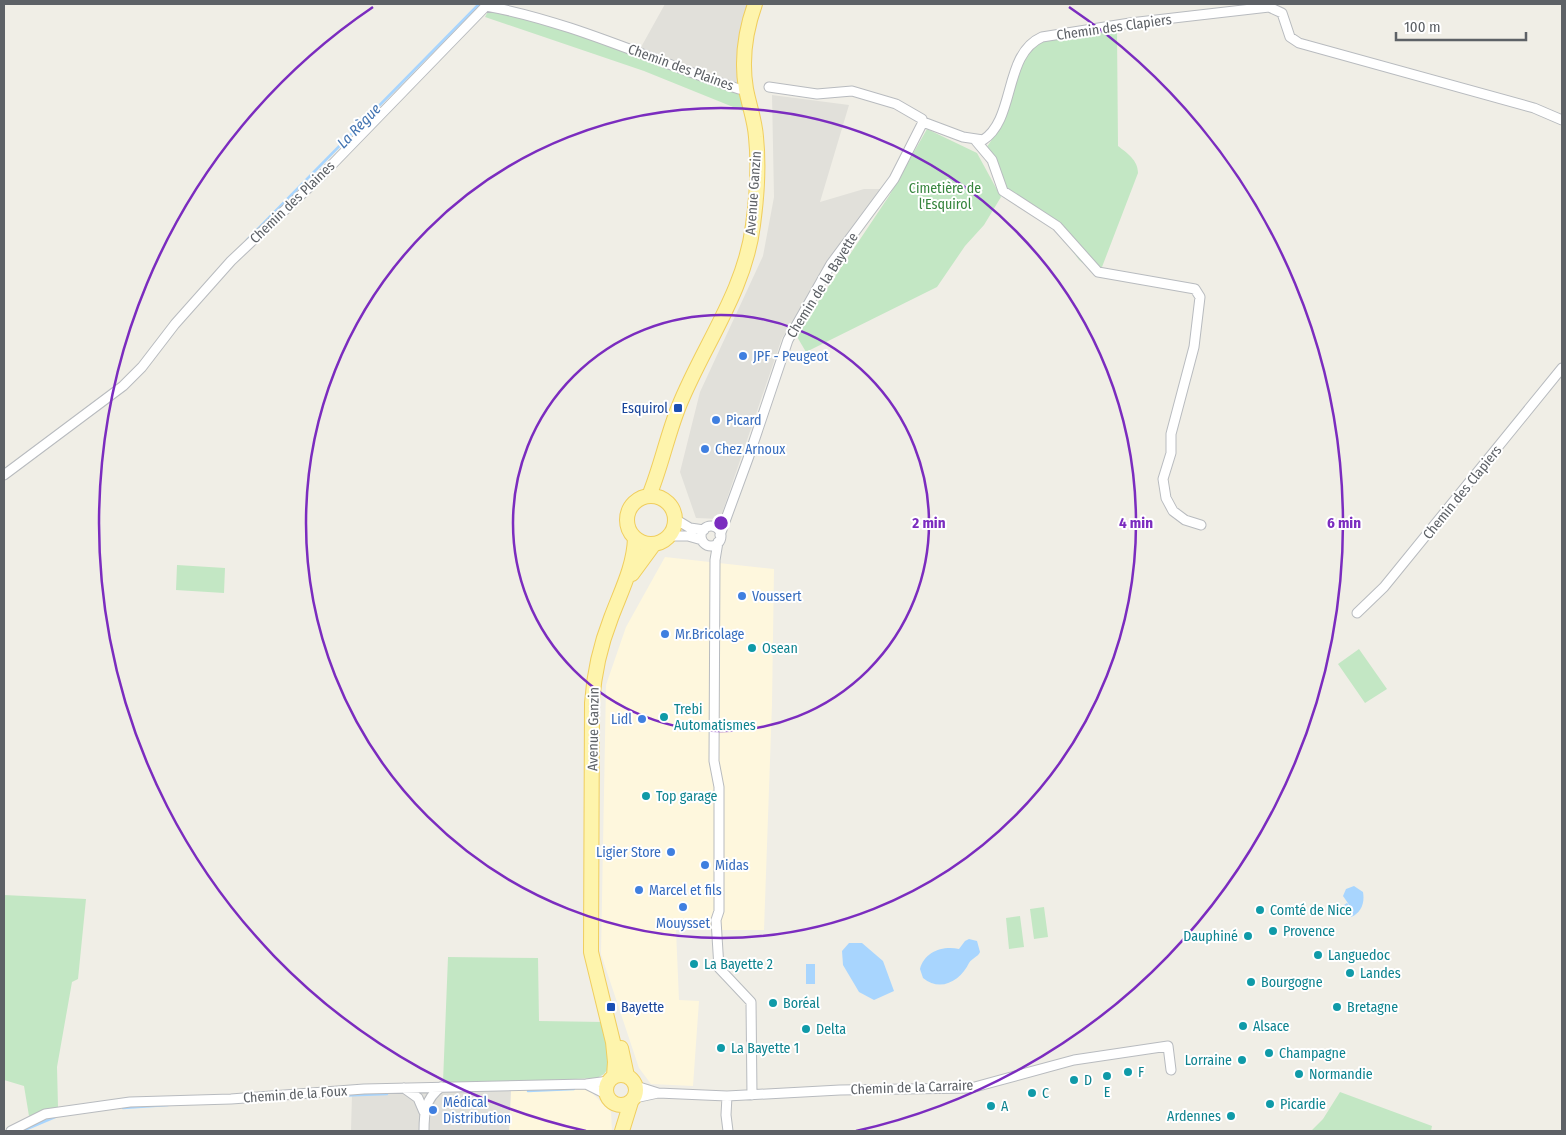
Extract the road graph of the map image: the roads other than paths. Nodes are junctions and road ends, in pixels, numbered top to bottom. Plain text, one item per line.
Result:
1 (755, 4) edge
2 (487, 5) edge
3 (769, 87) dead end
4 (746, 88) junction
5 (1562, 120) edge
6 (923, 122) junction
7 (976, 141) junction
8 (1562, 368) edge
9 (663, 456) junction
10 (4, 475) edge
11 (649, 496) junction
12 (664, 500) junction
13 (675, 519) junction
14 (1201, 525) dead end
15 (704, 530) junction
16 (718, 535) junction
17 (669, 536) junction
18 (635, 538) junction
19 (706, 543) junction
20 (654, 544) junction
21 (715, 560) junction
22 (627, 580) junction
23 (1357, 613) dead end
24 (1171, 1070) dead end
25 (429, 1087) junction
26 (440, 1087) junction
27 (404, 1088) junction
28 (622, 1090) junction
29 (752, 1095) junction
30 (727, 1096) junction
31 (419, 1100) junction
32 (424, 1112) junction
33 (622, 1130) edge
34 (11, 1131) edge
35 (424, 1131) edge
36 (728, 1131) edge

1 - 4 main road, Avenue Ganzin
2 - 4 street, Chemin des Plaines
2 - 10 street, Chemin des Plaines
3 - 6 street
4 - 9 main road, Avenue Ganzin
5 - 7 street, Chemin des Clapiers
6 - 7 street
6 - 16 street, Chemin de la Bayette
7 - 14 street
8 - 23 street, Chemin des Clapiers
9 - 11 main road, Avenue Ganzin
9 - 12 main road, Avenue Ganzin
11 - 12 main road
11 - 18 main road
12 - 13 main road
13 - 15 street
13 - 17 main road
15 - 16 street
15 - 19 street
16 - 19 street
16 - 21 street
17 - 19 street
17 - 20 main road
18 - 20 main road
18 - 22 main road, Avenue Ganzin
19 - 21 street
20 - 22 main road, Avenue Ganzin
21 - 29 street
22 - 28 main road, Avenue Ganzin
24 - 29 street, Chemin de la Carraire
25 - 26 street, Chemin de la Foux
25 - 27 street, Chemin de la Foux
25 - 31 street
26 - 28 street, Chemin de la Foux
26 - 32 street
27 - 31 street
27 - 34 street, Chemin de la Foux
28 - 30 street, Chemin de la Carraire
28 - 33 main road
29 - 30 street, Chemin de la Carraire
30 - 36 street
31 - 32 street
32 - 35 street

